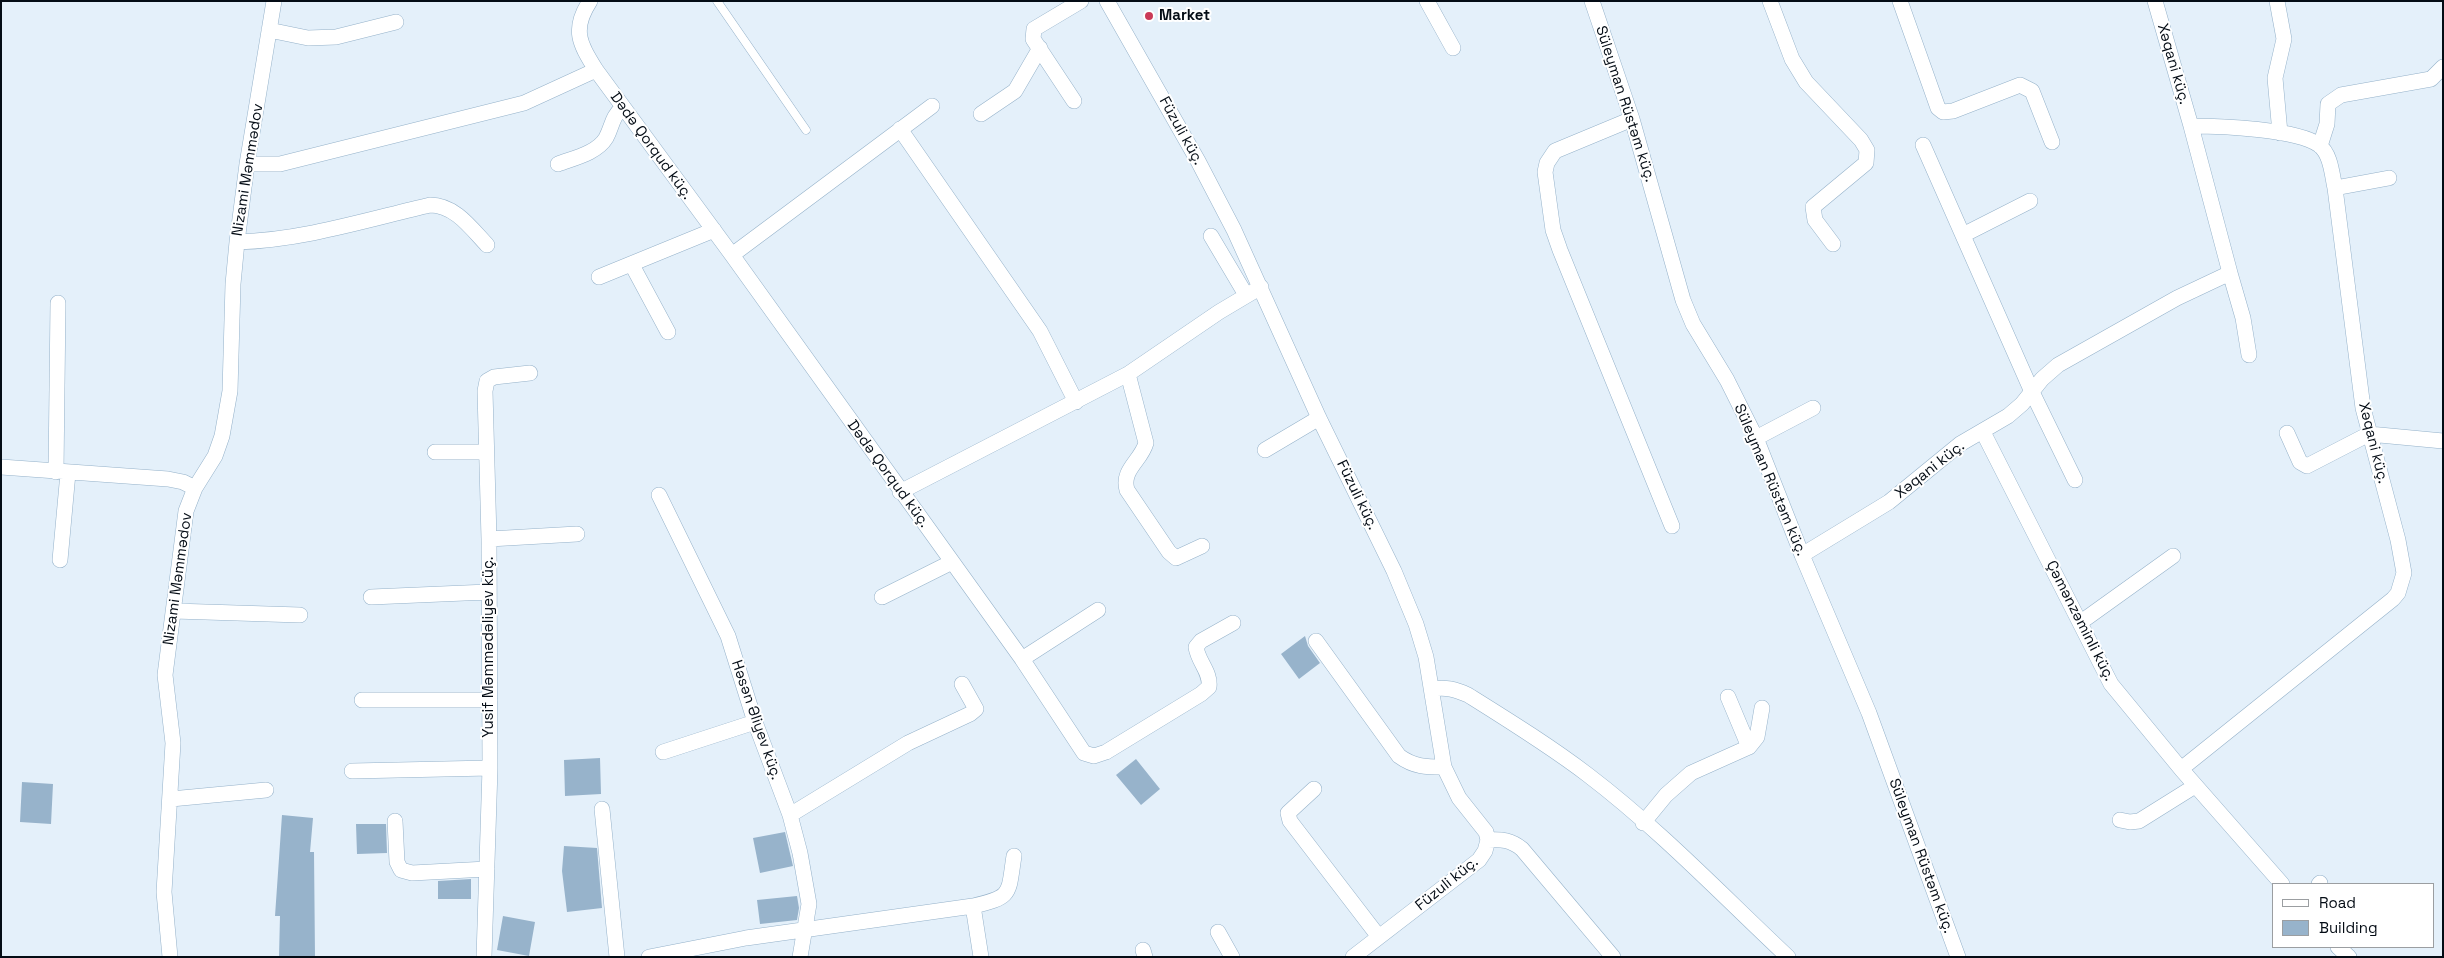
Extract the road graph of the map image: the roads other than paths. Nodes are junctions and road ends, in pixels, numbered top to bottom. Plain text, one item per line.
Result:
1 (274, 1) edge
2 (590, 1) edge
3 (717, 1) edge
4 (1081, 1) edge
5 (1426, 1) edge
6 (1770, 1) edge
7 (1900, 1) edge
8 (2155, 1) edge
9 (2277, 1) edge
10 (1593, 2) edge
11 (1113, 3) edge
12 (396, 22) dead end
13 (269, 30) junction
14 (1040, 48) junction
15 (1453, 48) dead end
16 (2443, 67) edge
17 (596, 70) junction
18 (1074, 101) dead end
19 (932, 106) dead end
20 (622, 107) junction
21 (981, 114) dead end
22 (1632, 119) junction
23 (2191, 126) junction
24 (806, 130) dead end
25 (900, 130) junction
26 (2280, 133) junction
27 (2052, 142) dead end
28 (1923, 145) dead end
29 (2320, 146) junction
30 (247, 164) junction
31 (558, 164) dead end
32 (2389, 178) dead end
33 (2335, 188) junction
34 (2030, 201) dead end
35 (714, 230) junction
36 (1963, 235) junction
37 (1211, 236) dead end
38 (237, 242) junction
39 (487, 244) dead end
40 (1833, 244) dead end
41 (732, 255) junction
42 (632, 265) junction
43 (2230, 273) junction
44 (599, 277) dead end
45 (1261, 287) junction
46 (1246, 295) junction
47 (58, 303) dead end
48 (668, 332) dead end
49 (2248, 355) dead end
50 (530, 373) dead end
51 (1128, 374) junction
52 (2032, 392) junction
53 (1076, 402) junction
54 (1813, 408) dead end
55 (1319, 418) junction
56 (1983, 432) junction
57 (2287, 433) dead end
58 (2369, 434) junction
59 (1756, 438) junction
60 (2443, 441) edge
61 (1265, 450) dead end
62 (435, 452) dead end
63 (486, 452) junction
64 (1, 467) edge
65 (62, 472) junction
66 (2075, 480) dead end
67 (195, 488) junction
68 (900, 492) junction
69 (659, 495) dead end
70 (1672, 526) dead end
71 (577, 534) dead end
72 (489, 539) junction
73 (1202, 546) dead end
74 (1802, 555) junction
75 (2173, 556) dead end
76 (60, 560) dead end
77 (952, 562) junction
78 (488, 592) junction
79 (371, 597) dead end
80 (882, 597) dead end
81 (1098, 610) dead end
82 (174, 611) junction
83 (300, 615) dead end
84 (2080, 622) junction
85 (1233, 623) dead end
86 (1316, 641) dead end
87 (1022, 659) junction
88 (962, 684) dead end
89 (1432, 689) junction
90 (1728, 697) dead end
91 (362, 700) dead end
92 (490, 700) junction
93 (1762, 708) dead end
94 (755, 722) junction
95 (1749, 747) junction
96 (663, 752) dead end
97 (1444, 767) junction
98 (490, 768) junction
99 (2181, 769) junction
100 (352, 771) dead end
101 (2196, 786) junction
102 (1314, 789) dead end
103 (266, 790) dead end
104 (171, 799) junction
105 (602, 808) dead end
106 (790, 815) junction
107 (2120, 820) dead end
108 (394, 822) dead end
109 (1643, 823) junction
110 (1488, 840) junction
111 (1014, 856) dead end
112 (487, 869) junction
113 (2281, 883) edge
114 (973, 906) junction
115 (804, 931) junction
116 (1218, 932) dead end
117 (1379, 938) junction
118 (2339, 948) edge
119 (1611, 956) edge
120 (170, 957) edge
121 (484, 957) edge
122 (617, 957) edge
123 (649, 957) edge
124 (800, 957) edge
125 (981, 957) edge
126 (1232, 957) edge
127 (1353, 957) edge
128 (1788, 957) edge
129 (1958, 957) edge
130 (2349, 957) edge

1 - 13 street, Nizami Məmmədov
2 - 17 street, Dədə Qorqud küç.
3 - 24 lane
4 - 14 street
5 - 15 street
6 - 40 street
7 - 27 street
8 - 23 street, Xəqani küç.
9 - 26 street
10 - 22 street, Süleyman Rüstəm küç.
11 - 45 street, Füzuli küç.
12 - 13 street
13 - 30 street, Nizami Məmmədov
14 - 18 street
14 - 21 street
16 - 29 street
17 - 20 street, Dədə Qorqud küç.
17 - 30 street
19 - 25 street
20 - 31 street
20 - 35 street, Dədə Qorqud küç.
22 - 59 street, Süleyman Rüstəm küç.
22 - 70 street
23 - 26 street
23 - 43 street, Xəqani küç.
25 - 41 street
25 - 53 street
26 - 29 street
28 - 36 street
29 - 33 street, Xəqani küç.
30 - 38 street, Nizami Məmmədov
32 - 33 street
33 - 58 street, Xəqani küç.
34 - 36 street
35 - 41 street, Dədə Qorqud küç.
35 - 42 street
36 - 52 street
37 - 46 street
38 - 39 street
38 - 67 street, Nizami Məmmədov
41 - 68 street, Dədə Qorqud küç.
42 - 44 street
42 - 48 street
43 - 49 street
43 - 52 street, Xəqani küç.
45 - 46 street
45 - 55 street, Füzuli küç.
46 - 51 street
47 - 65 street
50 - 63 street, Yusif Məmmədəliyev küç.
51 - 53 street
51 - 73 street
52 - 56 street, Xəqani küç.
52 - 66 street
53 - 68 street
54 - 59 street
55 - 61 street
55 - 89 street, Füzuli küç.
56 - 74 street, Xəqani küç.
56 - 84 street, Çəmənzəminli küç.
57 - 58 street
58 - 60 street
58 - 99 street, Xəqani küç.
59 - 74 street, Süleyman Rüstəm küç.
62 - 63 street
63 - 72 street, Yusif Məmmədəliyev küç.
64 - 65 street
65 - 67 street
65 - 76 street
67 - 82 street, Nizami Məmmədov
68 - 77 street, Dədə Qorqud küç.
69 - 94 street, Həsən Əliyev küç.
71 - 72 street
72 - 78 street, Yusif Məmmədəliyev küç.
74 - 129 street, Süleyman Rüstəm küç.
75 - 84 street
77 - 80 street
77 - 87 street, Dədə Qorqud küç.
78 - 79 street
78 - 92 street, Yusif Məmmədəliyev küç.
81 - 87 street
82 - 83 street
82 - 104 street, Nizami Məmmədov
84 - 99 street, Çəmənzəminli küç.
85 - 87 street, Dədə Qorqud küç.
86 - 97 street
88 - 106 street
89 - 97 street, Füzuli küç.
89 - 109 street
90 - 95 street
91 - 92 street
92 - 98 street, Yusif Məmmədəliyev küç.
93 - 95 street
94 - 96 street
94 - 106 street, Həsən Əliyev küç.
95 - 109 street
97 - 110 street, Füzuli küç.
98 - 100 street
98 - 112 street, Yusif Məmmədəliyev küç.
99 - 101 street, Çəmənzəminli küç.
101 - 107 street
101 - 113 street, Çəmənzəminli küç.
102 - 117 street
103 - 104 street
104 - 120 street, Nizami Məmmədov
105 - 122 street
106 - 115 street, Həsən Əliyev küç.
108 - 112 street
109 - 128 street
110 - 117 street, Füzuli küç.
110 - 119 street
111 - 114 street
112 - 121 street, Yusif Məmmədəliyev küç.
114 - 115 street
114 - 125 street
115 - 123 street
115 - 124 street, Həsən Əliyev küç.
116 - 126 street
117 - 127 street, Füzuli küç.
118 - 130 street

